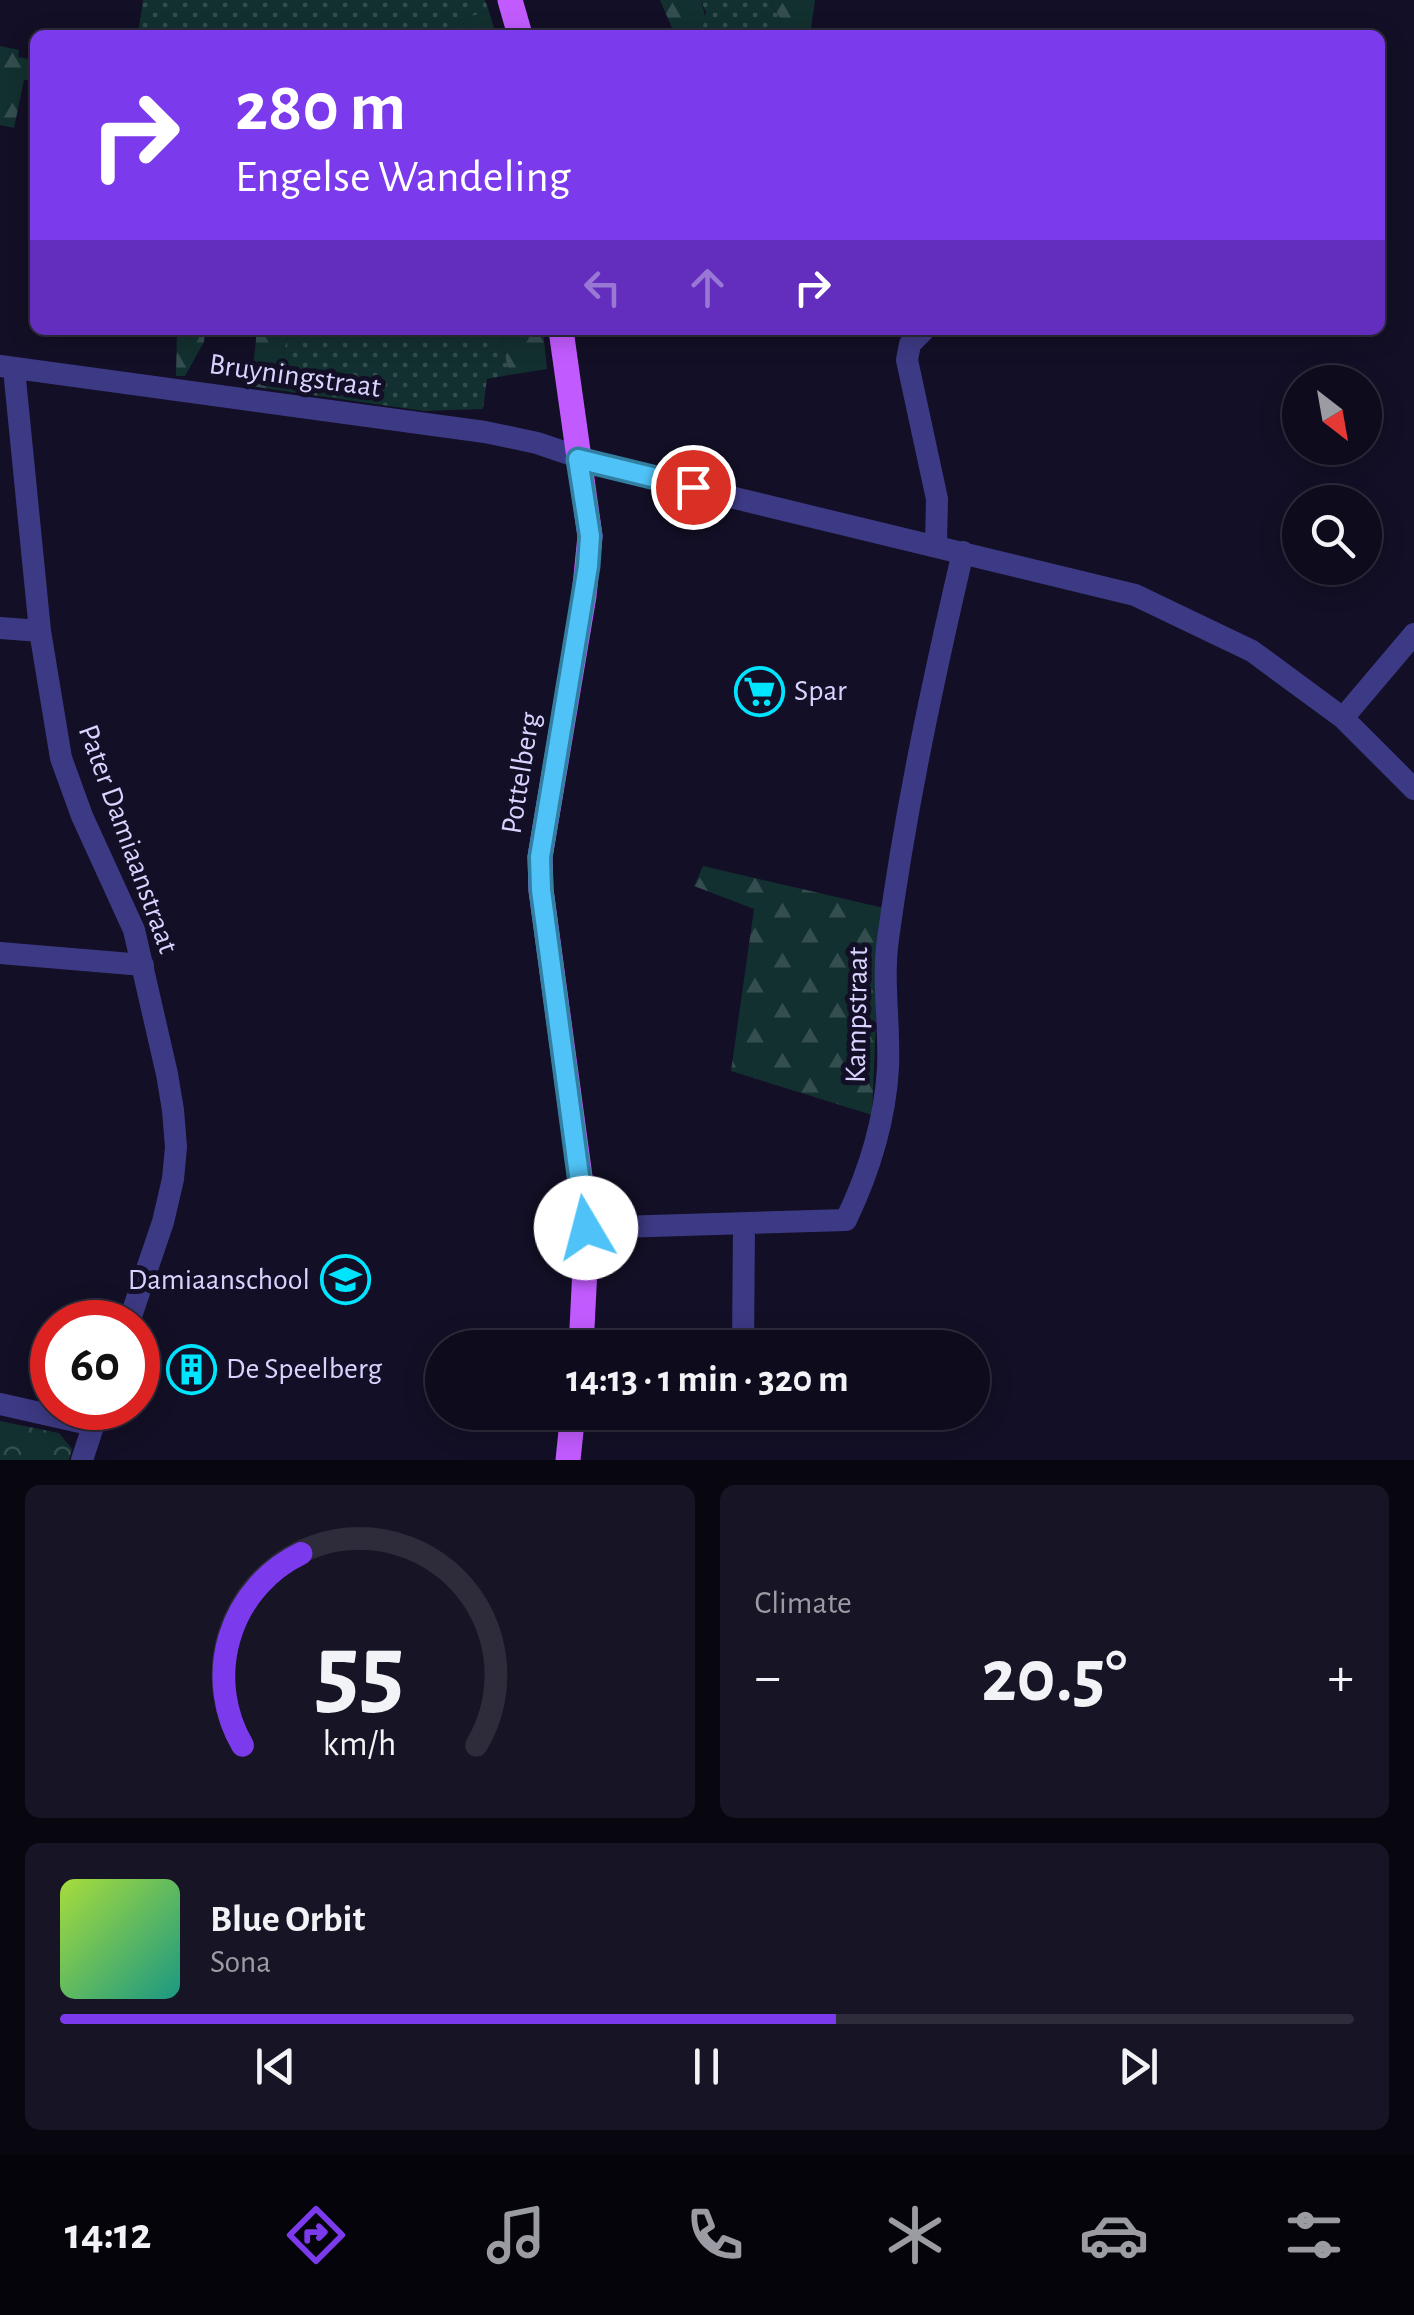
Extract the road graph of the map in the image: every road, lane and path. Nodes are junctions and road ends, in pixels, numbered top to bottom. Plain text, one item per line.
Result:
1 (510, 0) edge
2 (519, 30) edge
3 (562, 335) edge
4 (919, 335) edge
5 (7, 368) edge
6 (578, 459) junction
7 (936, 544) junction
8 (964, 552) junction
9 (0, 628) edge
10 (40, 631) junction
11 (1414, 634) edge
12 (1343, 718) junction
13 (1414, 789) edge
14 (0, 953) edge
15 (143, 966) junction
16 (744, 1224) junction
17 (586, 1228) junction
18 (136, 1300) edge
19 (582, 1330) edge
20 (743, 1330) edge
21 (0, 1404) edge
22 (30, 1408) edge
23 (92, 1430) edge
24 (572, 1430) edge
25 (82, 1460) edge
26 (568, 1460) edge

1 - 2 main road
3 - 6 main road, Pottelberg
4 - 7 street
5 - 6 street, Bruyningstraat
5 - 10 street, Pater Damiaanstraat
6 - 7 street, Bruyningstraat
6 - 17 main road, Pottelberg
7 - 8 street, Bruyningstraat
8 - 12 street, Bruyningstraat
8 - 16 street, Kampstraat
9 - 10 street
10 - 15 street, Pater Damiaanstraat
11 - 12 street
12 - 13 street, Bruyningstraat
14 - 15 street
15 - 18 street, Pater Damiaanstraat
16 - 17 street, Kampstraat
16 - 20 street
17 - 19 main road, Pottelberg
21 - 22 street
23 - 25 street
24 - 26 main road

